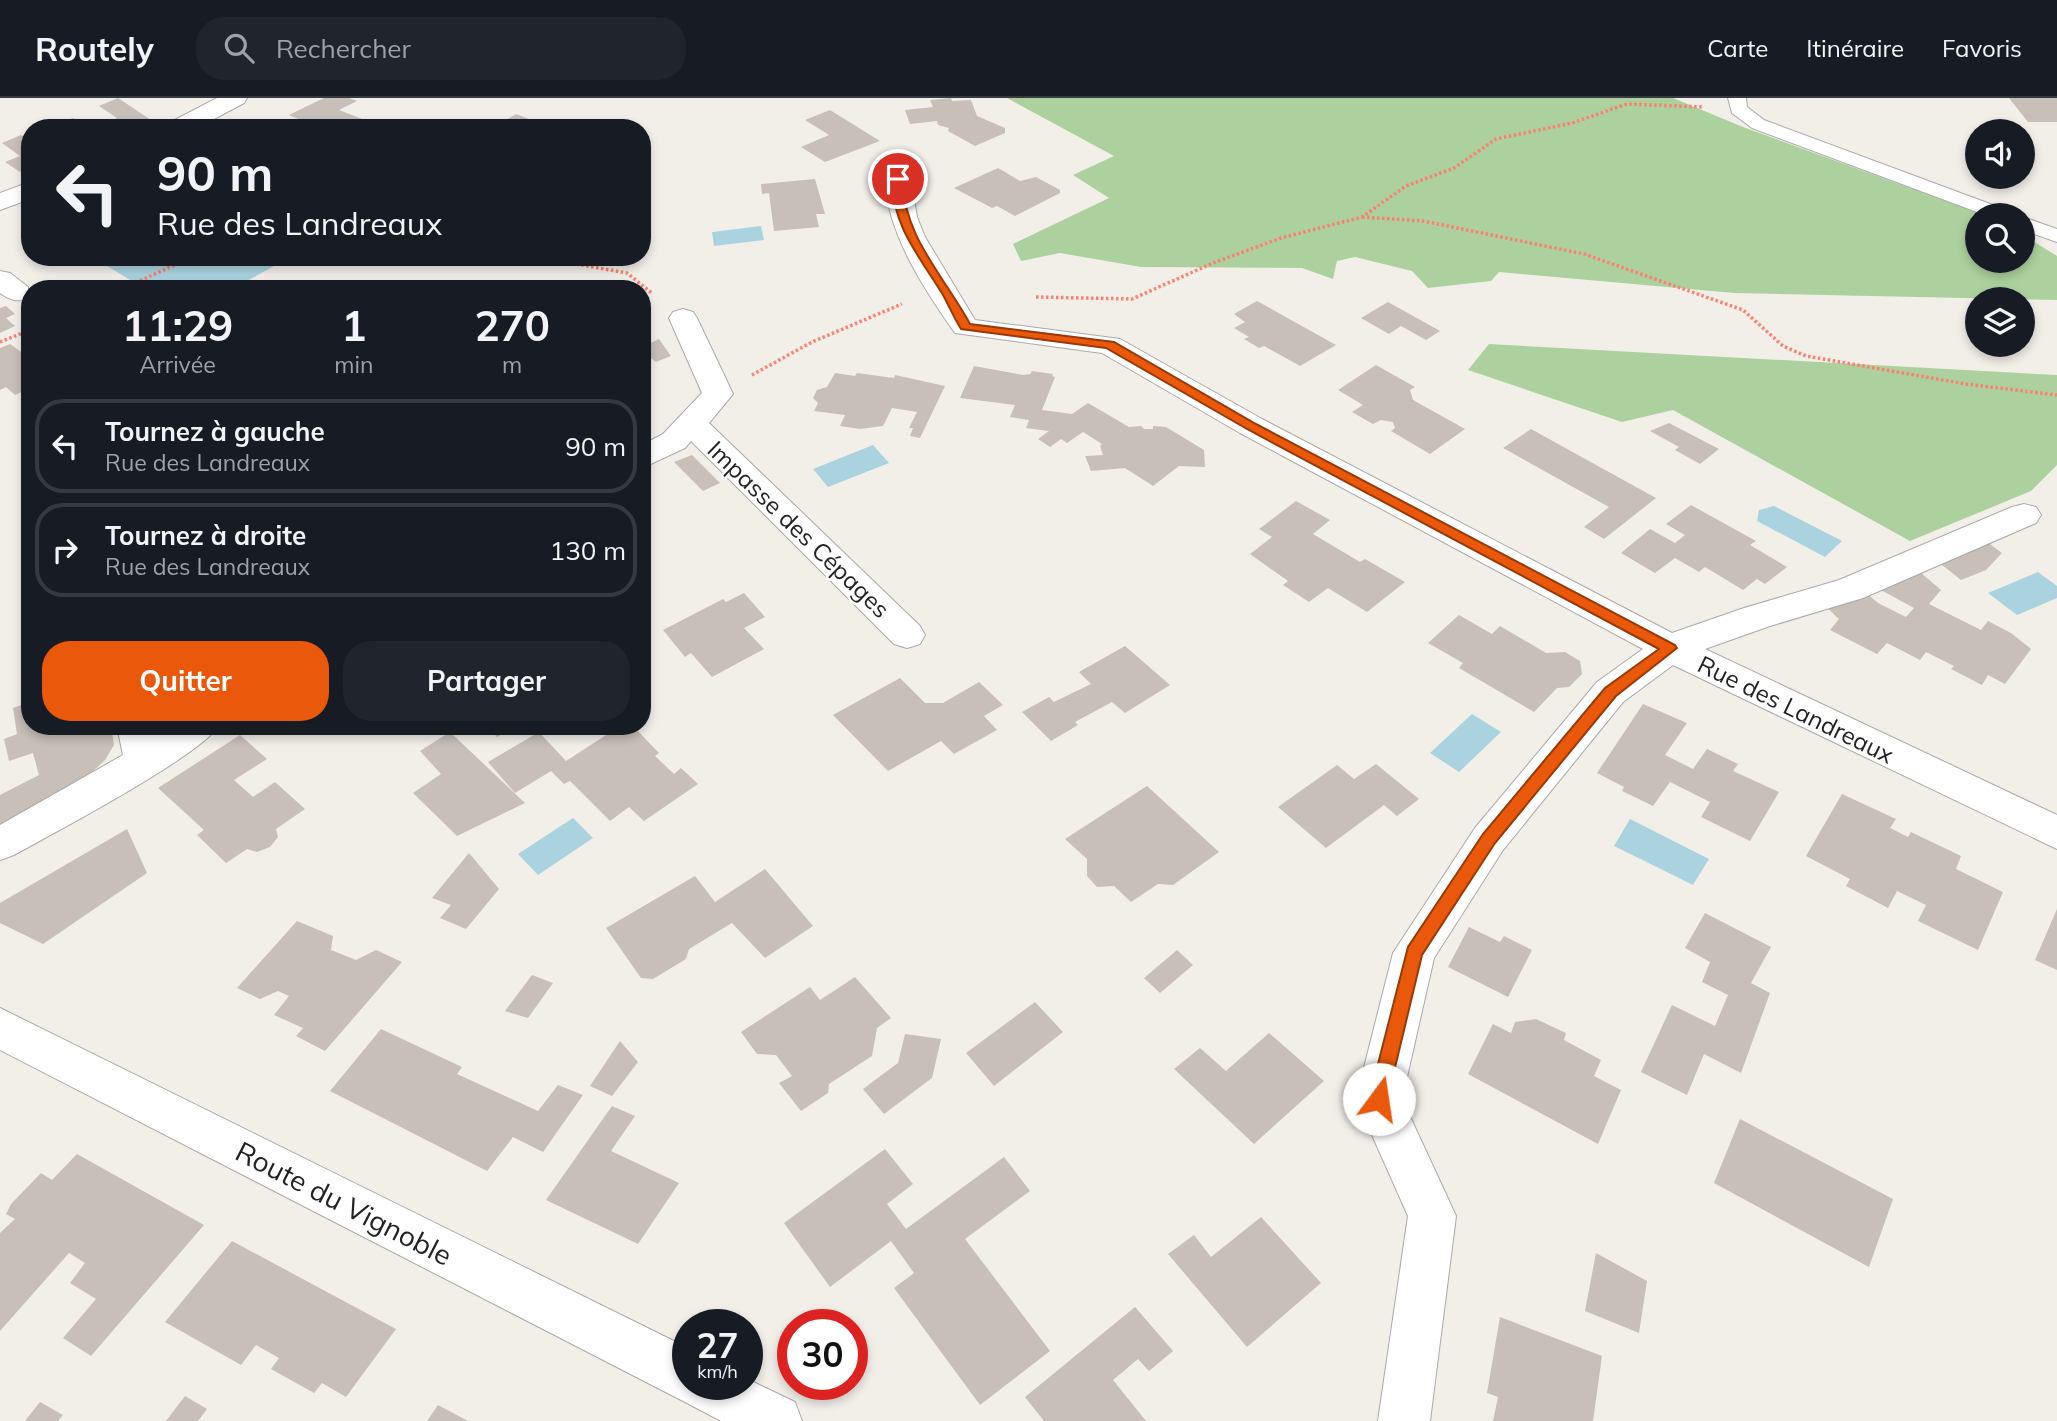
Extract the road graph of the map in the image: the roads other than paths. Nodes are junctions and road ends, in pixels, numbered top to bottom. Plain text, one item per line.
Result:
1 (235, 98) edge
2 (1737, 103) edge
3 (195, 119) edge
4 (898, 179) dead end
5 (21, 194) edge
6 (0, 202) edge
7 (1970, 203) edge
8 (2035, 228) edge
9 (2057, 236) edge
10 (683, 318) road end
11 (691, 423) junction
12 (651, 453) edge
13 (2024, 514) dead end
14 (907, 635) dead end
15 (1670, 648) junction
16 (170, 735) edge
17 (140, 744) edge
18 (2057, 833) edge
19 (0, 844) edge
20 (0, 1028) edge
21 (672, 1369) edge
22 (735, 1400) edge
23 (776, 1421) edge
24 (1404, 1421) edge

1 - 3 street
2 - 7 lane
4 - 15 street, Rue des Landreaux
5 - 6 street
8 - 9 lane
10 - 11 street, Impasse des Cépages
11 - 12 street, Impasse des Cépages
11 - 14 street, Impasse des Cépages
13 - 15 street
15 - 18 street, Rue des Landreaux
15 - 24 street
16 - 17 street
17 - 19 street
20 - 21 street, Route du Vignoble
22 - 23 street

